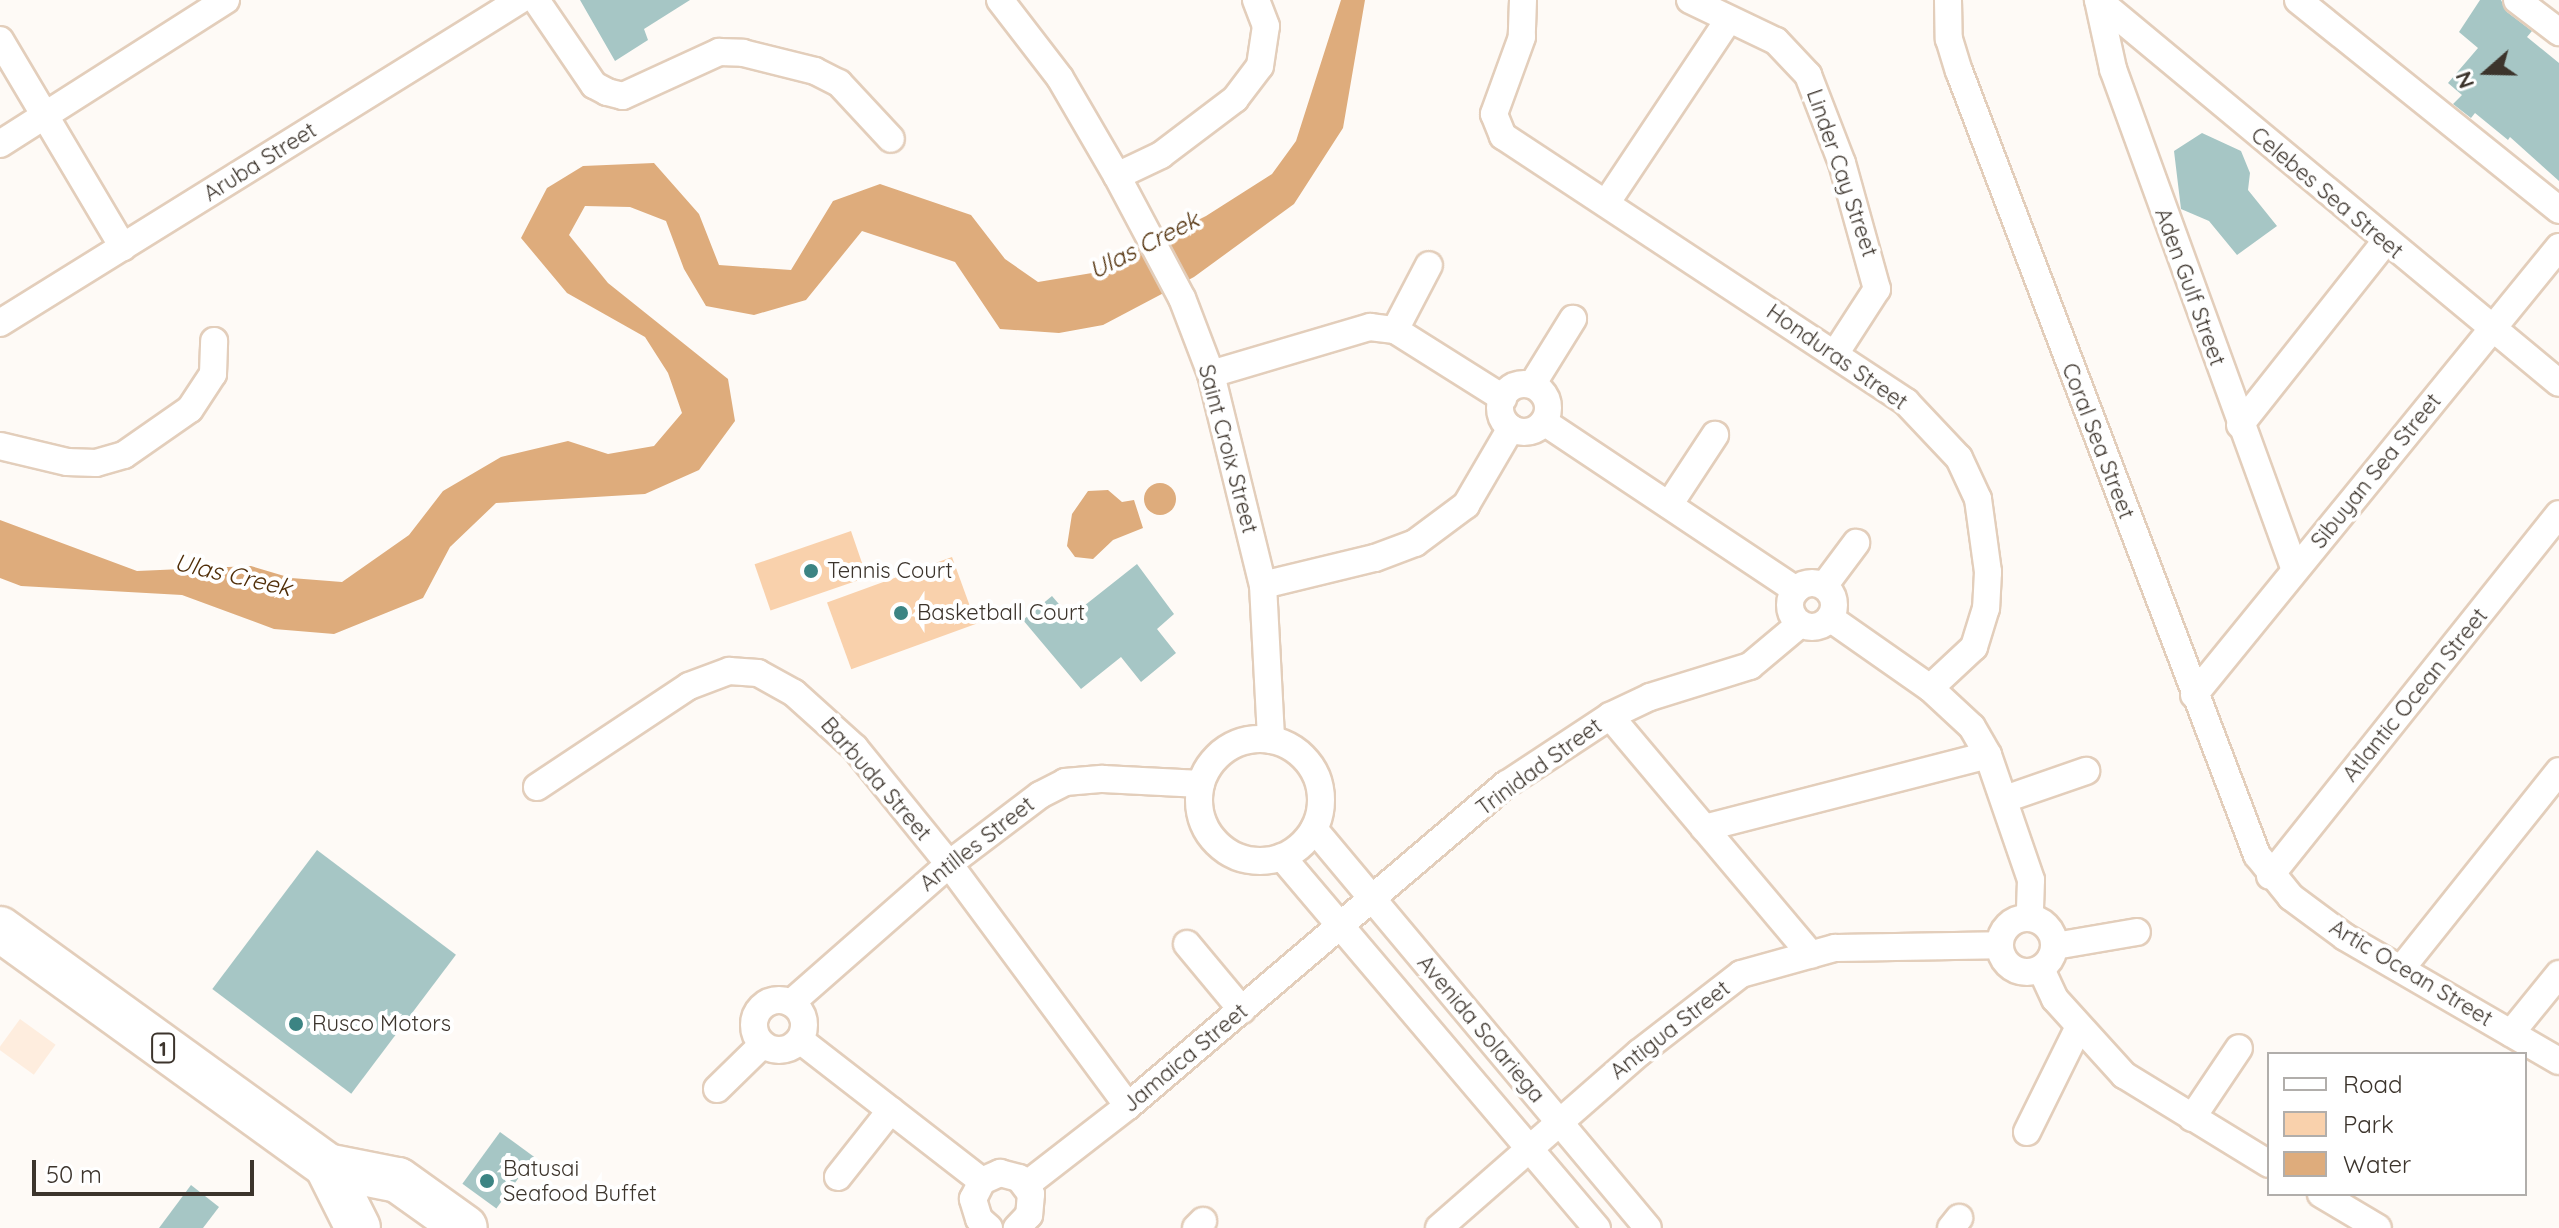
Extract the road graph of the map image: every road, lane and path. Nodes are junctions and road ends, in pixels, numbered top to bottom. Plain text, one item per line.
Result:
1 (226, 0) edge
2 (520, 0) edge
3 (536, 0) edge
4 (1000, 0) edge
5 (1256, 0) edge
6 (1523, 0) edge
7 (1690, 0) edge
8 (1948, 0) edge
9 (2098, 0) edge
10 (2298, 0) edge
11 (2517, 0) edge
12 (1727, 22) junction
13 (2559, 32) edge
14 (0, 40) edge
15 (45, 115) junction
16 (891, 139) dead end
17 (0, 144) edge
18 (1117, 176) junction
19 (1607, 202) junction
20 (2559, 210) edge
21 (2385, 242) junction
22 (123, 247) junction
23 (2559, 247) edge
24 (1429, 265) dead end
25 (1573, 319) dead end
26 (0, 323) edge
27 (2492, 329) junction
28 (1395, 330) junction
29 (214, 341) dead end
30 (1835, 354) junction
31 (1211, 374) junction
32 (2559, 383) edge
33 (1532, 385) junction
34 (1503, 398) junction
35 (1544, 422) junction
36 (2240, 425) junction
37 (1511, 428) junction
38 (1715, 435) dead end
39 (0, 446) edge
40 (1669, 505) junction
41 (2559, 514) edge
42 (1856, 543) dead end
43 (2295, 570) junction
44 (1263, 585) junction
45 (1824, 586) junction
46 (1796, 590) junction
47 (1830, 618) junction
48 (1800, 624) junction
49 (1930, 688) junction
50 (2194, 695) junction
51 (1610, 716) junction
52 (1271, 740) junction
53 (1988, 755) junction
54 (2086, 771) dead end
55 (2559, 771) edge
56 (1201, 784) junction
57 (537, 787) dead end
58 (2005, 799) junction
59 (1704, 828) junction
60 (1314, 829) junction
61 (1282, 857) junction
62 (949, 864) junction
63 (2270, 876) junction
64 (1373, 900) junction
65 (2030, 918) junction
66 (1341, 927) junction
67 (0, 929) edge
68 (2137, 932) dead end
69 (1187, 944) dead end
70 (2000, 945) junction
71 (2055, 946) junction
72 (1811, 955) junction
73 (2041, 969) junction
74 (2401, 969) junction
75 (2559, 974) edge
76 (791, 1003) junction
77 (1242, 1010) junction
78 (2079, 1027) junction
79 (2511, 1033) junction
80 (800, 1040) junction
81 (762, 1045) junction
82 (2239, 1048) dead end
83 (2559, 1061) edge
84 (717, 1089) dead end
85 (1128, 1106) junction
86 (891, 1110) junction
87 (2192, 1118) junction
88 (1558, 1121) junction
89 (2027, 1132) dead end
90 (1529, 1148) junction
91 (2267, 1163) edge
92 (327, 1166) junction
93 (838, 1177) dead end
94 (982, 1181) junction
95 (1026, 1185) junction
96 (2329, 1196) edge
97 (2356, 1203) edge
98 (1030, 1224) edge
99 (986, 1227) edge
100 (358, 1228) edge
101 (465, 1228) edge
102 (1439, 1228) edge
103 (1597, 1228) edge
104 (1648, 1228) edge
105 (2378, 1228) edge

1 - 15 street
2 - 22 street, Aruba Street
3 - 16 street
4 - 18 street, Saint Croix Street
5 - 18 street
6 - 19 street, Honduras Street
7 - 12 street, Linder Cay Street
8 - 50 street, Coral Sea Street
9 - 21 street, Celebes Sea Street
9 - 36 street, Aden Gulf Street
10 - 20 street
11 - 13 street
12 - 19 street
12 - 30 street, Linder Cay Street
14 - 15 street
15 - 17 street
15 - 22 street
18 - 31 street, Saint Croix Street
19 - 30 street, Honduras Street
21 - 27 street, Celebes Sea Street
21 - 36 street
22 - 26 street, Aruba Street
23 - 27 street, Sibuyan Sea Street
24 - 28 street
25 - 33 street
27 - 32 street, Celebes Sea Street
27 - 43 street, Sibuyan Sea Street
28 - 31 street
28 - 34 street
29 - 39 street
30 - 49 street, Honduras Street
31 - 44 street, Saint Croix Street
33 - 34 street
33 - 35 street
34 - 37 street
35 - 37 street
35 - 40 street
36 - 43 street, Aden Gulf Street
37 - 44 street
38 - 40 street
40 - 46 street
41 - 63 street, Atlantic Ocean Street
42 - 45 street
43 - 50 street, Sibuyan Sea Street
44 - 52 street, Saint Croix Street
45 - 46 street
45 - 47 street
46 - 48 street
47 - 48 street
47 - 49 street
48 - 51 street, Trinidad Street
49 - 53 street
50 - 63 street, Coral Sea Street
51 - 59 street
51 - 64 street, Trinidad Street
52 - 56 street
52 - 60 street
53 - 58 street
53 - 59 street
54 - 58 street
55 - 74 street
56 - 61 street
56 - 62 street, Antilles Street
57 - 62 street, Barbuda Street
58 - 65 street
59 - 72 street
60 - 61 street
60 - 64 street, Avenida Solariega
61 - 66 street, Avenida Solariega
62 - 76 street, Antilles Street
62 - 85 street, Barbuda Street
63 - 74 street, Artic Ocean Street
64 - 66 street, Trinidad Street
64 - 88 street, Avenida Solariega
65 - 70 street
65 - 71 street
66 - 77 street, Jamaica Street
66 - 90 street, Avenida Solariega
67 - 92 highway, 1
68 - 71 street
69 - 77 street
70 - 72 street, Antigua Street
70 - 73 street
71 - 73 street
72 - 88 street, Antigua Street
73 - 78 street
74 - 79 street, Artic Ocean Street
75 - 79 street
76 - 80 street
76 - 81 street
77 - 85 street, Jamaica Street
78 - 87 street
78 - 89 street
79 - 83 street, Artic Ocean Street
80 - 81 street
80 - 86 street
81 - 84 street
82 - 87 street
85 - 95 street, Jamaica Street
86 - 93 street
86 - 94 street
87 - 91 street
88 - 90 street, Antigua Street
88 - 104 street, Avenida Solariega
90 - 102 street, Antigua Street
90 - 103 street, Avenida Solariega
92 - 100 highway, 1
92 - 101 highway, 1
94 - 95 street
94 - 99 street
95 - 98 street
96 - 97 street
97 - 105 street

